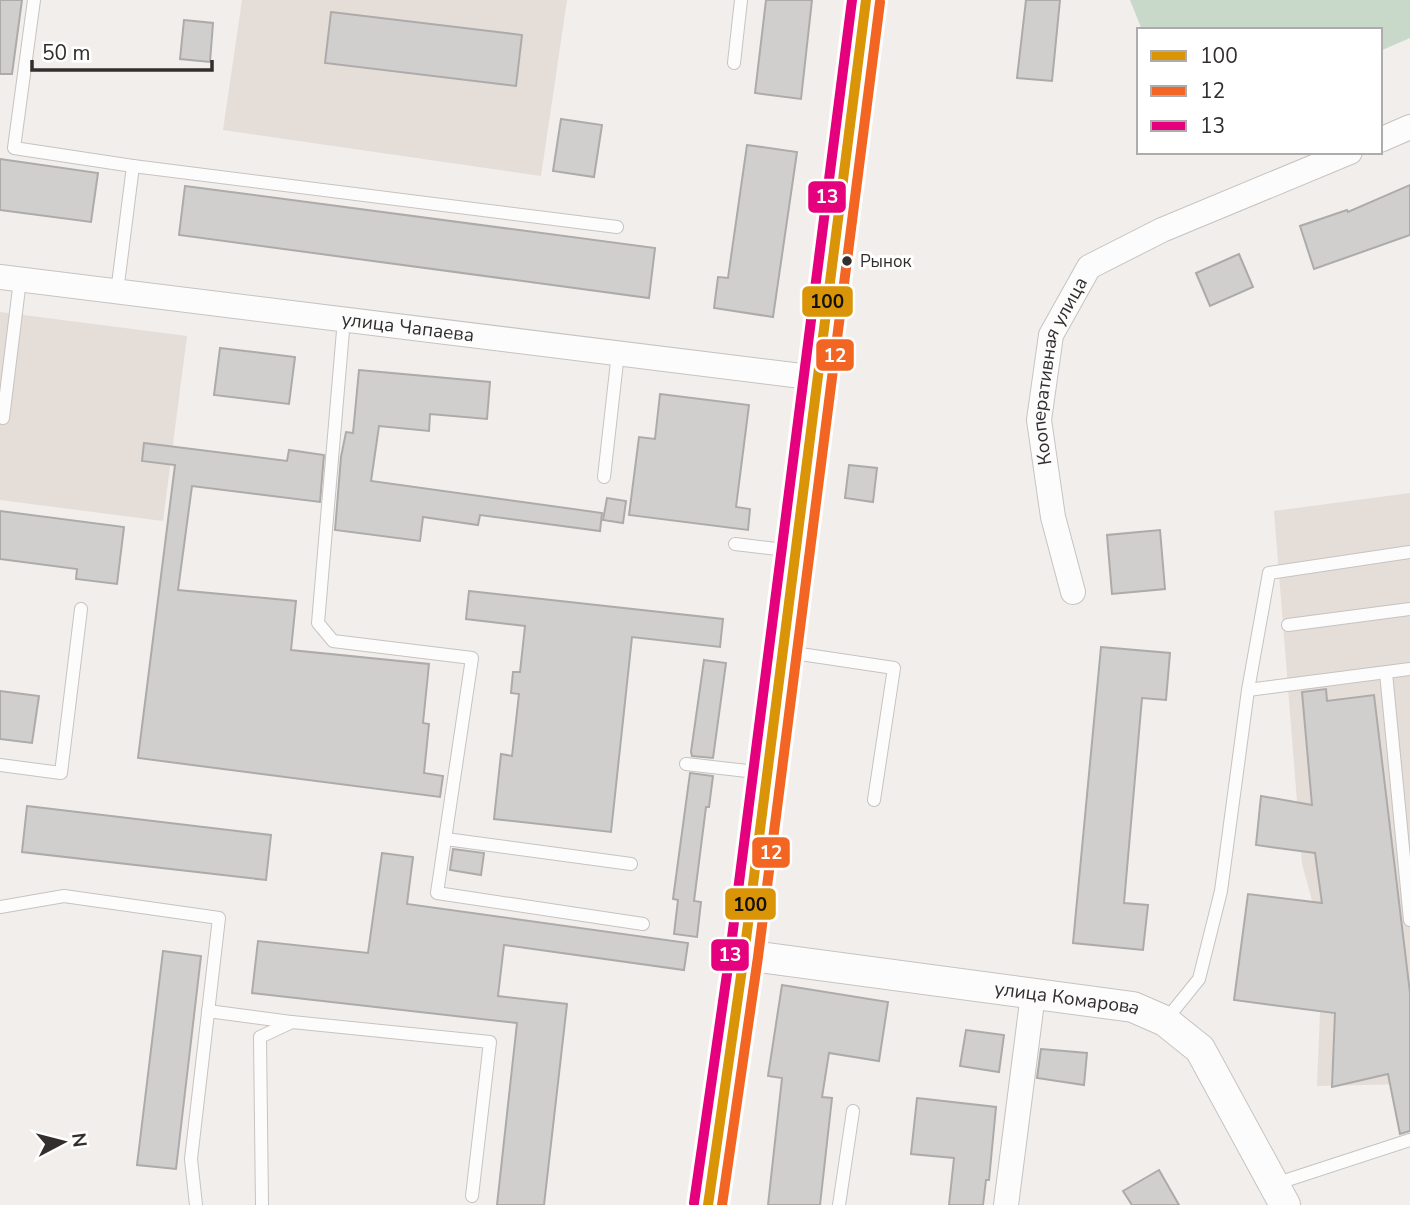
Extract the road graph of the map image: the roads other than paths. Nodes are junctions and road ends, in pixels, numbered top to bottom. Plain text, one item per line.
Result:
1 (34, 0) edge
2 (741, 0) edge
3 (866, 0) edge
4 (734, 63) dead end
5 (1410, 127) edge
6 (1382, 139) edge
7 (1345, 154) edge
8 (133, 166) junction
9 (617, 227) dead end
10 (10, 278) edge
11 (117, 292) junction
12 (344, 319) junction
13 (618, 353) junction
14 (818, 378) junction
15 (3, 418) dead end
16 (604, 477) dead end
17 (735, 544) dead end
18 (796, 551) junction
19 (1410, 552) edge
20 (1073, 592) dead end
21 (1410, 608) edge
22 (81, 609) dead end
23 (1288, 625) dead end
24 (783, 651) junction
25 (1410, 669) edge
26 (1386, 673) junction
27 (1248, 690) junction
28 (686, 764) dead end
29 (0, 765) edge
30 (767, 774) junction
31 (874, 800) dead end
32 (446, 839) junction
33 (631, 864) dead end
34 (0, 907) edge
35 (1410, 920) edge
36 (643, 924) dead end
37 (744, 956) junction
38 (1034, 994) junction
39 (208, 1011) junction
40 (1165, 1021) junction
41 (292, 1022) junction
42 (853, 1111) dead end
43 (1410, 1140) edge
44 (1280, 1195) edge
45 (472, 1196) dead end
46 (196, 1205) edge
47 (262, 1205) edge
48 (708, 1205) edge
49 (839, 1205) edge
50 (1006, 1205) edge

1 - 8 lane
2 - 4 lane
3 - 14 main road
5 - 6 street
7 - 20 street, Кооперативная улица
8 - 9 lane
8 - 11 lane
10 - 11 street, улица Чапаева
10 - 15 lane
11 - 12 street, улица Чапаева
12 - 13 street, улица Чапаева
12 - 32 lane
13 - 14 street, улица Чапаева
13 - 16 lane
14 - 18 main road
17 - 18 lane
18 - 24 main road
19 - 27 lane
21 - 23 lane
22 - 29 lane
24 - 30 main road
24 - 31 lane
25 - 26 lane
26 - 27 lane
26 - 35 lane
27 - 40 lane
28 - 30 lane
30 - 37 main road
32 - 33 lane
32 - 36 lane
34 - 39 lane
37 - 38 street, улица Комарова
37 - 48 main road
38 - 40 street, улица Комарова
38 - 50 street
39 - 41 lane
39 - 46 lane
40 - 44 street, улица Комарова
41 - 45 lane
41 - 47 lane
42 - 49 lane
43 - 44 lane

